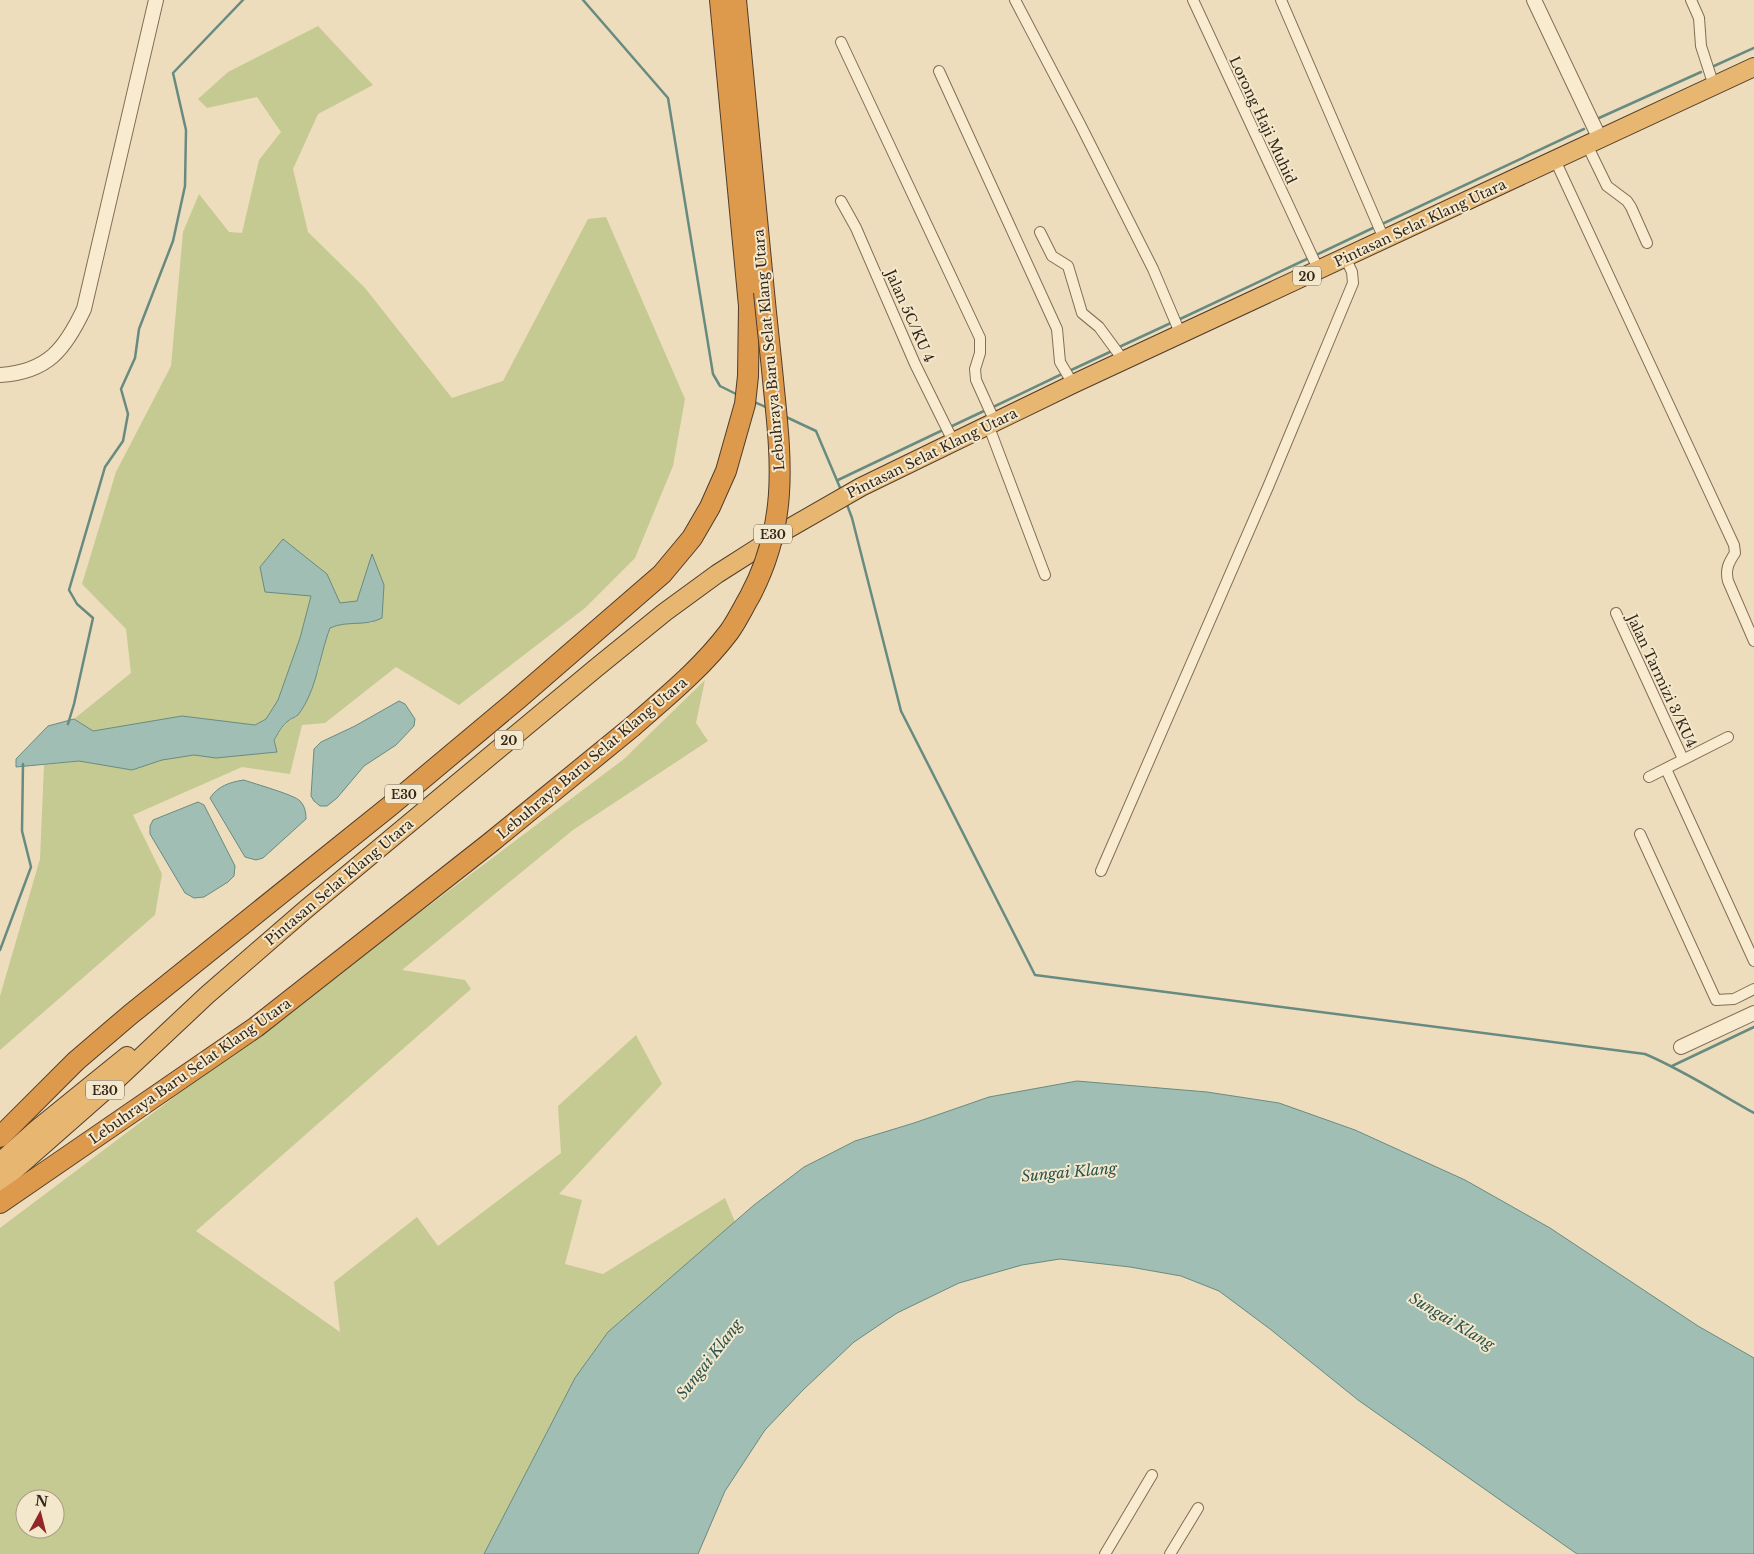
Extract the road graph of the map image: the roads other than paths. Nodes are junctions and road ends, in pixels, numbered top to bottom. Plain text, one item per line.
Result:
1 (156, 0) edge
2 (720, 0) edge
3 (736, 0) edge
4 (1015, 0) edge
5 (1193, 0) edge
6 (1281, 0) edge
7 (1534, 0) edge
8 (1691, 0) edge
9 (841, 42) dead end
10 (1754, 67) edge
11 (939, 71) dead end
12 (1714, 86) junction
13 (1593, 142) junction
14 (1555, 160) junction
15 (841, 201) dead end
16 (1040, 232) dead end
17 (1383, 235) junction
18 (1647, 243) dead end
19 (1345, 257) junction
20 (1317, 268) junction
21 (1179, 331) junction
22 (1122, 356) junction
23 (0, 375) edge
24 (1072, 381) junction
25 (992, 422) junction
26 (954, 443) junction
27 (1045, 575) dead end
28 (1616, 614) dead end
29 (1754, 641) edge
30 (1728, 737) dead end
31 (1683, 759) junction
32 (1666, 769) junction
33 (1649, 777) dead end
34 (1640, 834) dead end
35 (1101, 871) dead end
36 (1754, 960) edge
37 (1754, 989) edge
38 (207, 995) junction
39 (1754, 1013) edge
40 (1681, 1047) dead end
41 (0, 1137) edge
42 (0, 1162) edge
43 (0, 1182) edge
44 (0, 1203) edge
45 (1152, 1475) dead end
46 (1198, 1508) dead end
47 (1105, 1554) edge
48 (1170, 1554) edge

1 - 23 street
2 - 41 highway, Lebuhraya Baru Selat Klang Utara / E30
3 - 44 highway, Lebuhraya Baru Selat Klang Utara / E30, bridge
4 - 21 street
5 - 20 street, Lorong Haji Muhid
6 - 17 street
7 - 13 street
8 - 12 street
9 - 25 street
10 - 12 highway, Pintasan Selat Klang Utara / 20
11 - 24 street
12 - 13 highway, Pintasan Selat Klang Utara / 20
13 - 14 highway, Pintasan Selat Klang Utara / 20
13 - 18 street
14 - 17 highway, Pintasan Selat Klang Utara / 20
14 - 29 street
15 - 26 street, Jalan 5C/KU 4
16 - 22 street
17 - 19 highway, Pintasan Selat Klang Utara / 20
19 - 20 highway, Pintasan Selat Klang Utara / 20
19 - 35 street
20 - 21 highway, Pintasan Selat Klang Utara / 20
21 - 22 highway, Pintasan Selat Klang Utara / 20
22 - 24 highway, Pintasan Selat Klang Utara / 20
24 - 25 highway, Pintasan Selat Klang Utara / 20
25 - 26 highway, Pintasan Selat Klang Utara / 20
25 - 27 street
26 - 38 highway, Pintasan Selat Klang Utara / 20
28 - 31 street, Jalan Tarmizi 3/KU4
30 - 31 street
31 - 32 street
32 - 33 street
32 - 36 street
34 - 37 street
38 - 42 highway, E30
38 - 43 highway, Lebuhraya Baru Selat Klang Utara / E30
39 - 40 street
45 - 47 street
46 - 48 street

